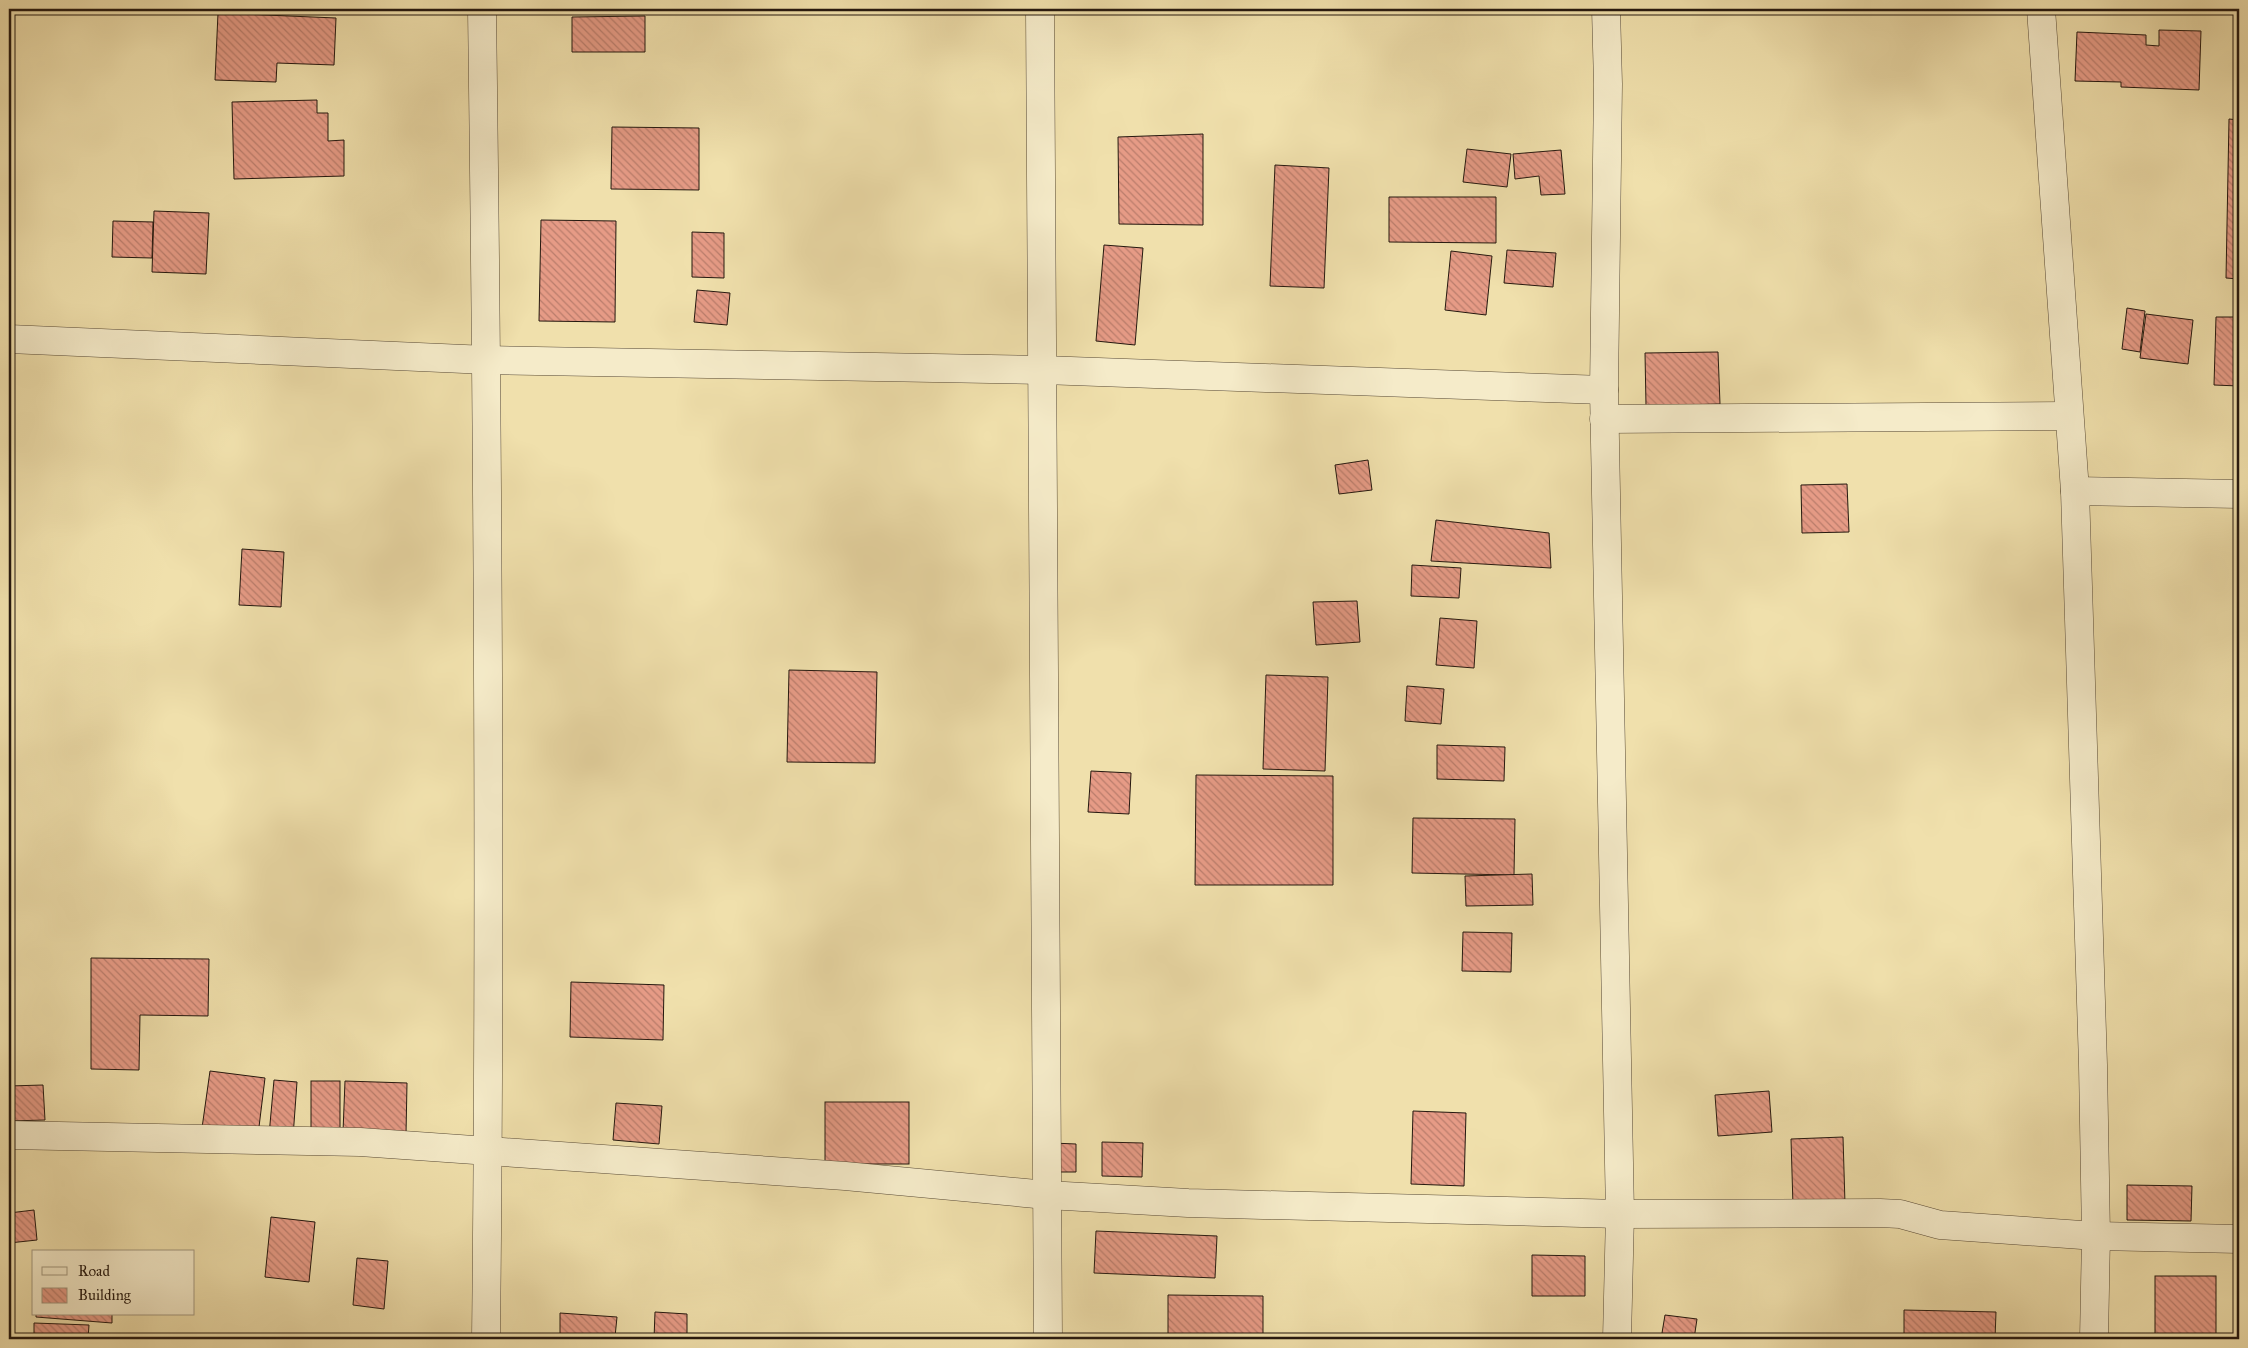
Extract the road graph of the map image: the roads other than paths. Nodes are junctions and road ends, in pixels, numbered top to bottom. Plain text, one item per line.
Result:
1 (482, 9) edge
2 (1040, 9) edge
3 (1606, 9) edge
4 (2041, 9) edge
5 (9, 339) edge
6 (487, 360) junction
7 (1043, 370) junction
8 (1604, 390) junction
9 (2069, 416) junction
10 (1604, 420) junction
11 (2075, 490) junction
12 (2239, 494) edge
13 (9, 1135) edge
14 (488, 1151) junction
15 (1047, 1195) junction
16 (1620, 1214) junction
17 (2096, 1236) junction
18 (2239, 1239) edge
19 (486, 1339) edge
20 (1048, 1339) edge
21 (1618, 1339) edge
22 (2094, 1339) edge

1 - 6 street
2 - 7 street
3 - 8 street
4 - 9 street
5 - 6 street
6 - 7 street
6 - 14 street
7 - 8 street
7 - 15 street
8 - 10 street
9 - 10 street
9 - 11 street
10 - 16 street
11 - 12 street
11 - 17 street
13 - 14 street
14 - 15 street
14 - 19 street
15 - 16 street
15 - 20 street
16 - 17 street
16 - 21 street
17 - 18 street
17 - 22 street

